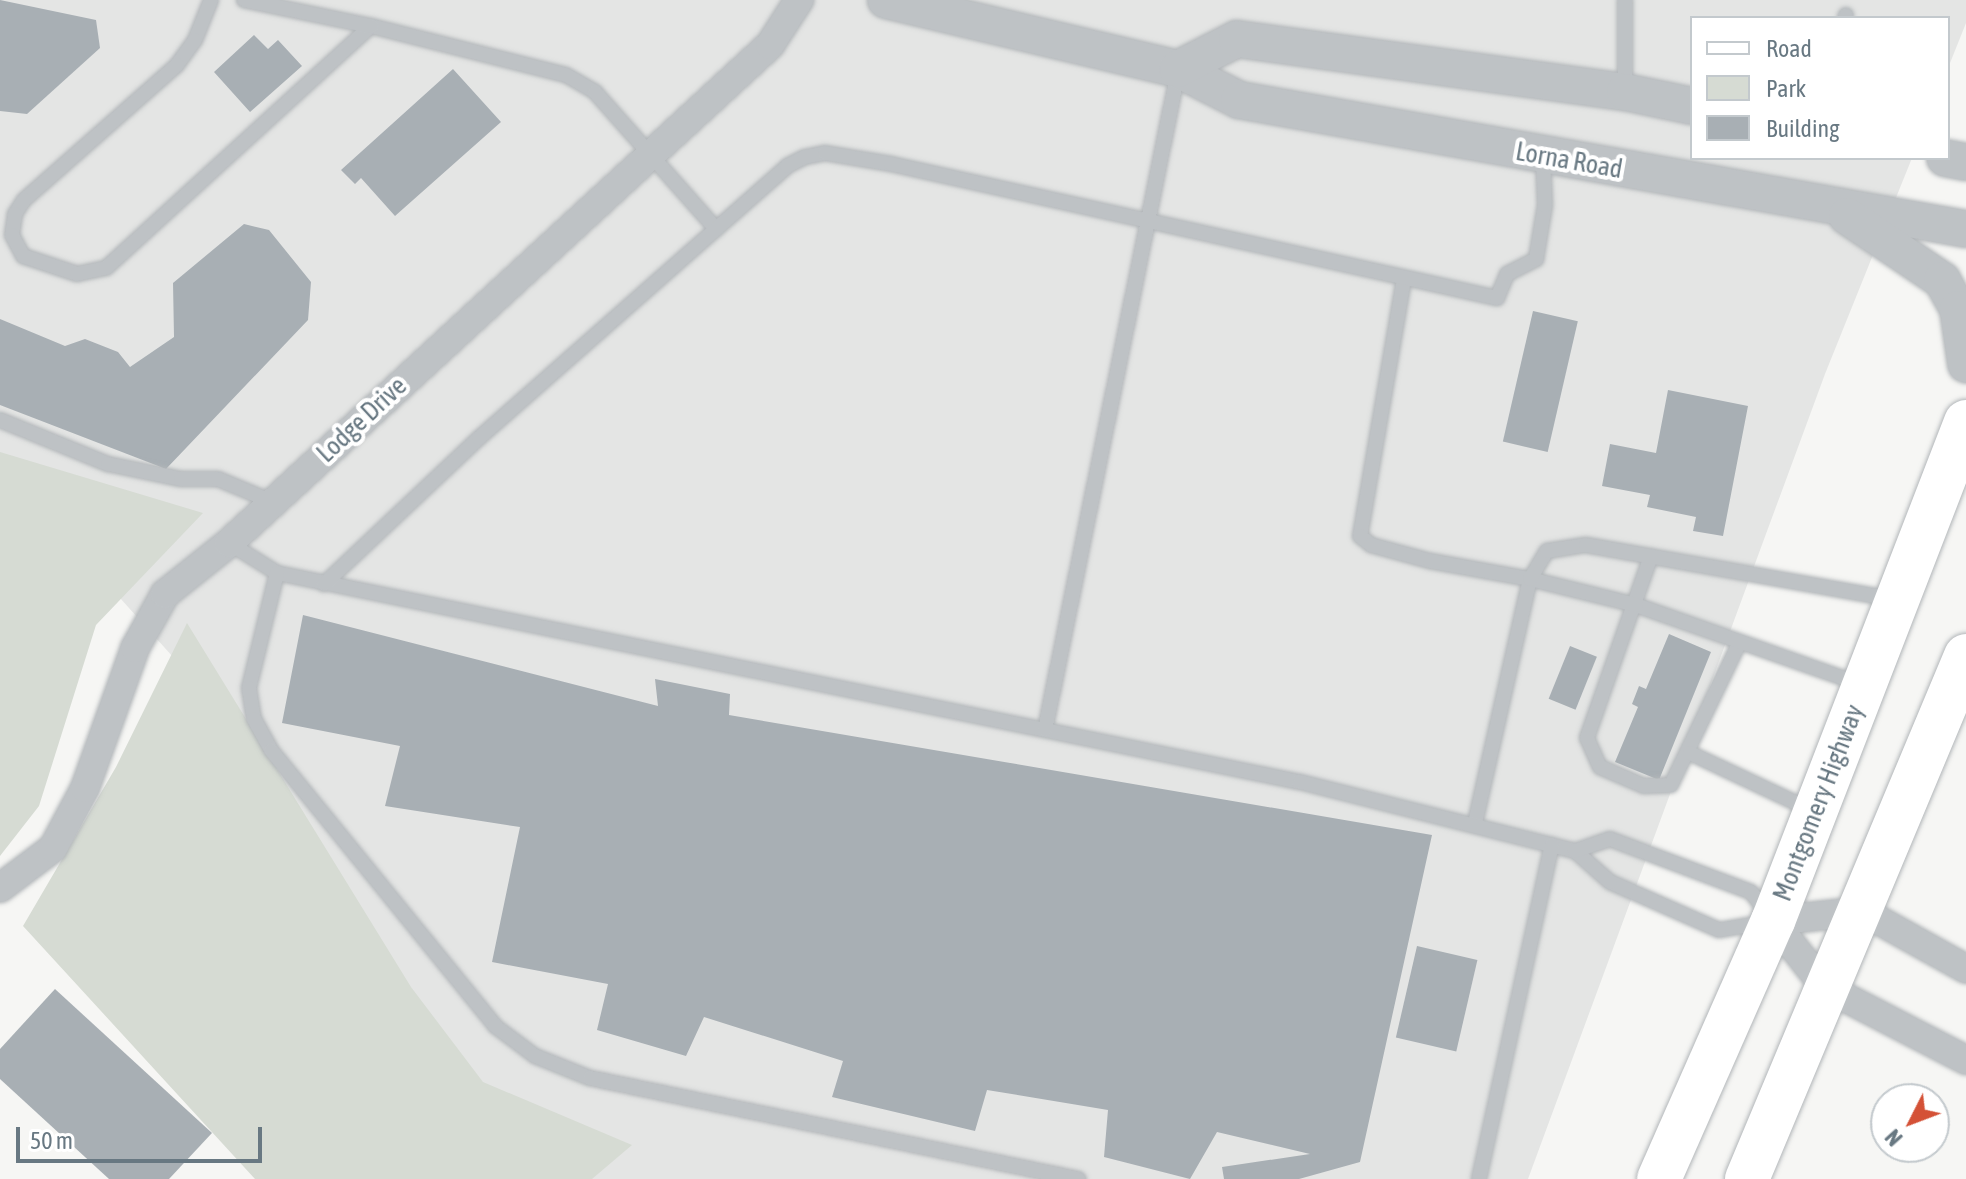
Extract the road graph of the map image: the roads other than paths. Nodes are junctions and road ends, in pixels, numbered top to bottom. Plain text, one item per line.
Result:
1 (211, 0) edge
2 (244, 0) edge
3 (799, 0) edge
4 (886, 0) edge
5 (1623, 0) edge
6 (371, 26) junction
7 (1178, 69) junction
8 (1625, 92) junction
9 (1690, 106) edge
10 (651, 153) junction
11 (1543, 157) junction
12 (1828, 205) junction
13 (1149, 222) junction
14 (716, 229) junction
15 (1966, 229) edge
16 (1404, 279) junction
17 (1966, 364) edge
18 (0, 420) edge
19 (1966, 422) edge
20 (273, 502) junction
21 (229, 543) junction
22 (1651, 556) junction
23 (277, 573) junction
24 (1530, 579) junction
25 (324, 584) junction
26 (1897, 600) junction
27 (1636, 605) junction
28 (1739, 644) junction
29 (1966, 656) edge
30 (1864, 685) junction
31 (1045, 730) junction
32 (1690, 753) junction
33 (1815, 812) junction
34 (1475, 823) junction
35 (1552, 845) junction
36 (1575, 851) junction
37 (0, 888) edge
38 (1862, 911) junction
39 (1773, 921) junction
40 (1966, 969) edge
41 (1825, 987) junction
42 (1966, 1060) edge
43 (1079, 1179) edge
44 (1479, 1179) edge
45 (1659, 1179) edge
46 (1747, 1179) edge

1 - 6 lane
2 - 6 lane
3 - 10 street, Lodge Drive
4 - 7 street, Lorna Road
5 - 8 lane
6 - 10 lane
7 - 8 street
7 - 11 street, Lorna Road
7 - 13 lane
8 - 9 street
10 - 14 lane
10 - 20 street, Lodge Drive
11 - 12 street, Lorna Road
11 - 16 lane
12 - 15 street, Lorna Road
12 - 17 street
13 - 14 lane
13 - 16 lane
13 - 31 lane
14 - 25 lane
16 - 24 lane
18 - 20 lane
19 - 26 main road, Montgomery Highway
20 - 21 street, Lodge Drive
21 - 23 lane
21 - 37 street, Lodge Drive
22 - 24 lane
22 - 26 lane
22 - 27 lane
23 - 25 lane
23 - 43 lane
24 - 27 lane
24 - 34 lane
25 - 31 lane
26 - 30 main road, Montgomery Highway
27 - 28 lane
27 - 32 lane
28 - 30 lane
28 - 32 lane
29 - 38 main road
30 - 33 main road, Montgomery Highway
31 - 34 lane
32 - 33 lane
33 - 39 main road, Montgomery Highway
34 - 35 lane
35 - 36 lane
35 - 44 lane
36 - 39 lane
36 - 39 lane
38 - 39 street
38 - 40 street
38 - 41 main road
39 - 41 street
39 - 45 main road, Montgomery Highway
41 - 42 street
41 - 46 main road

